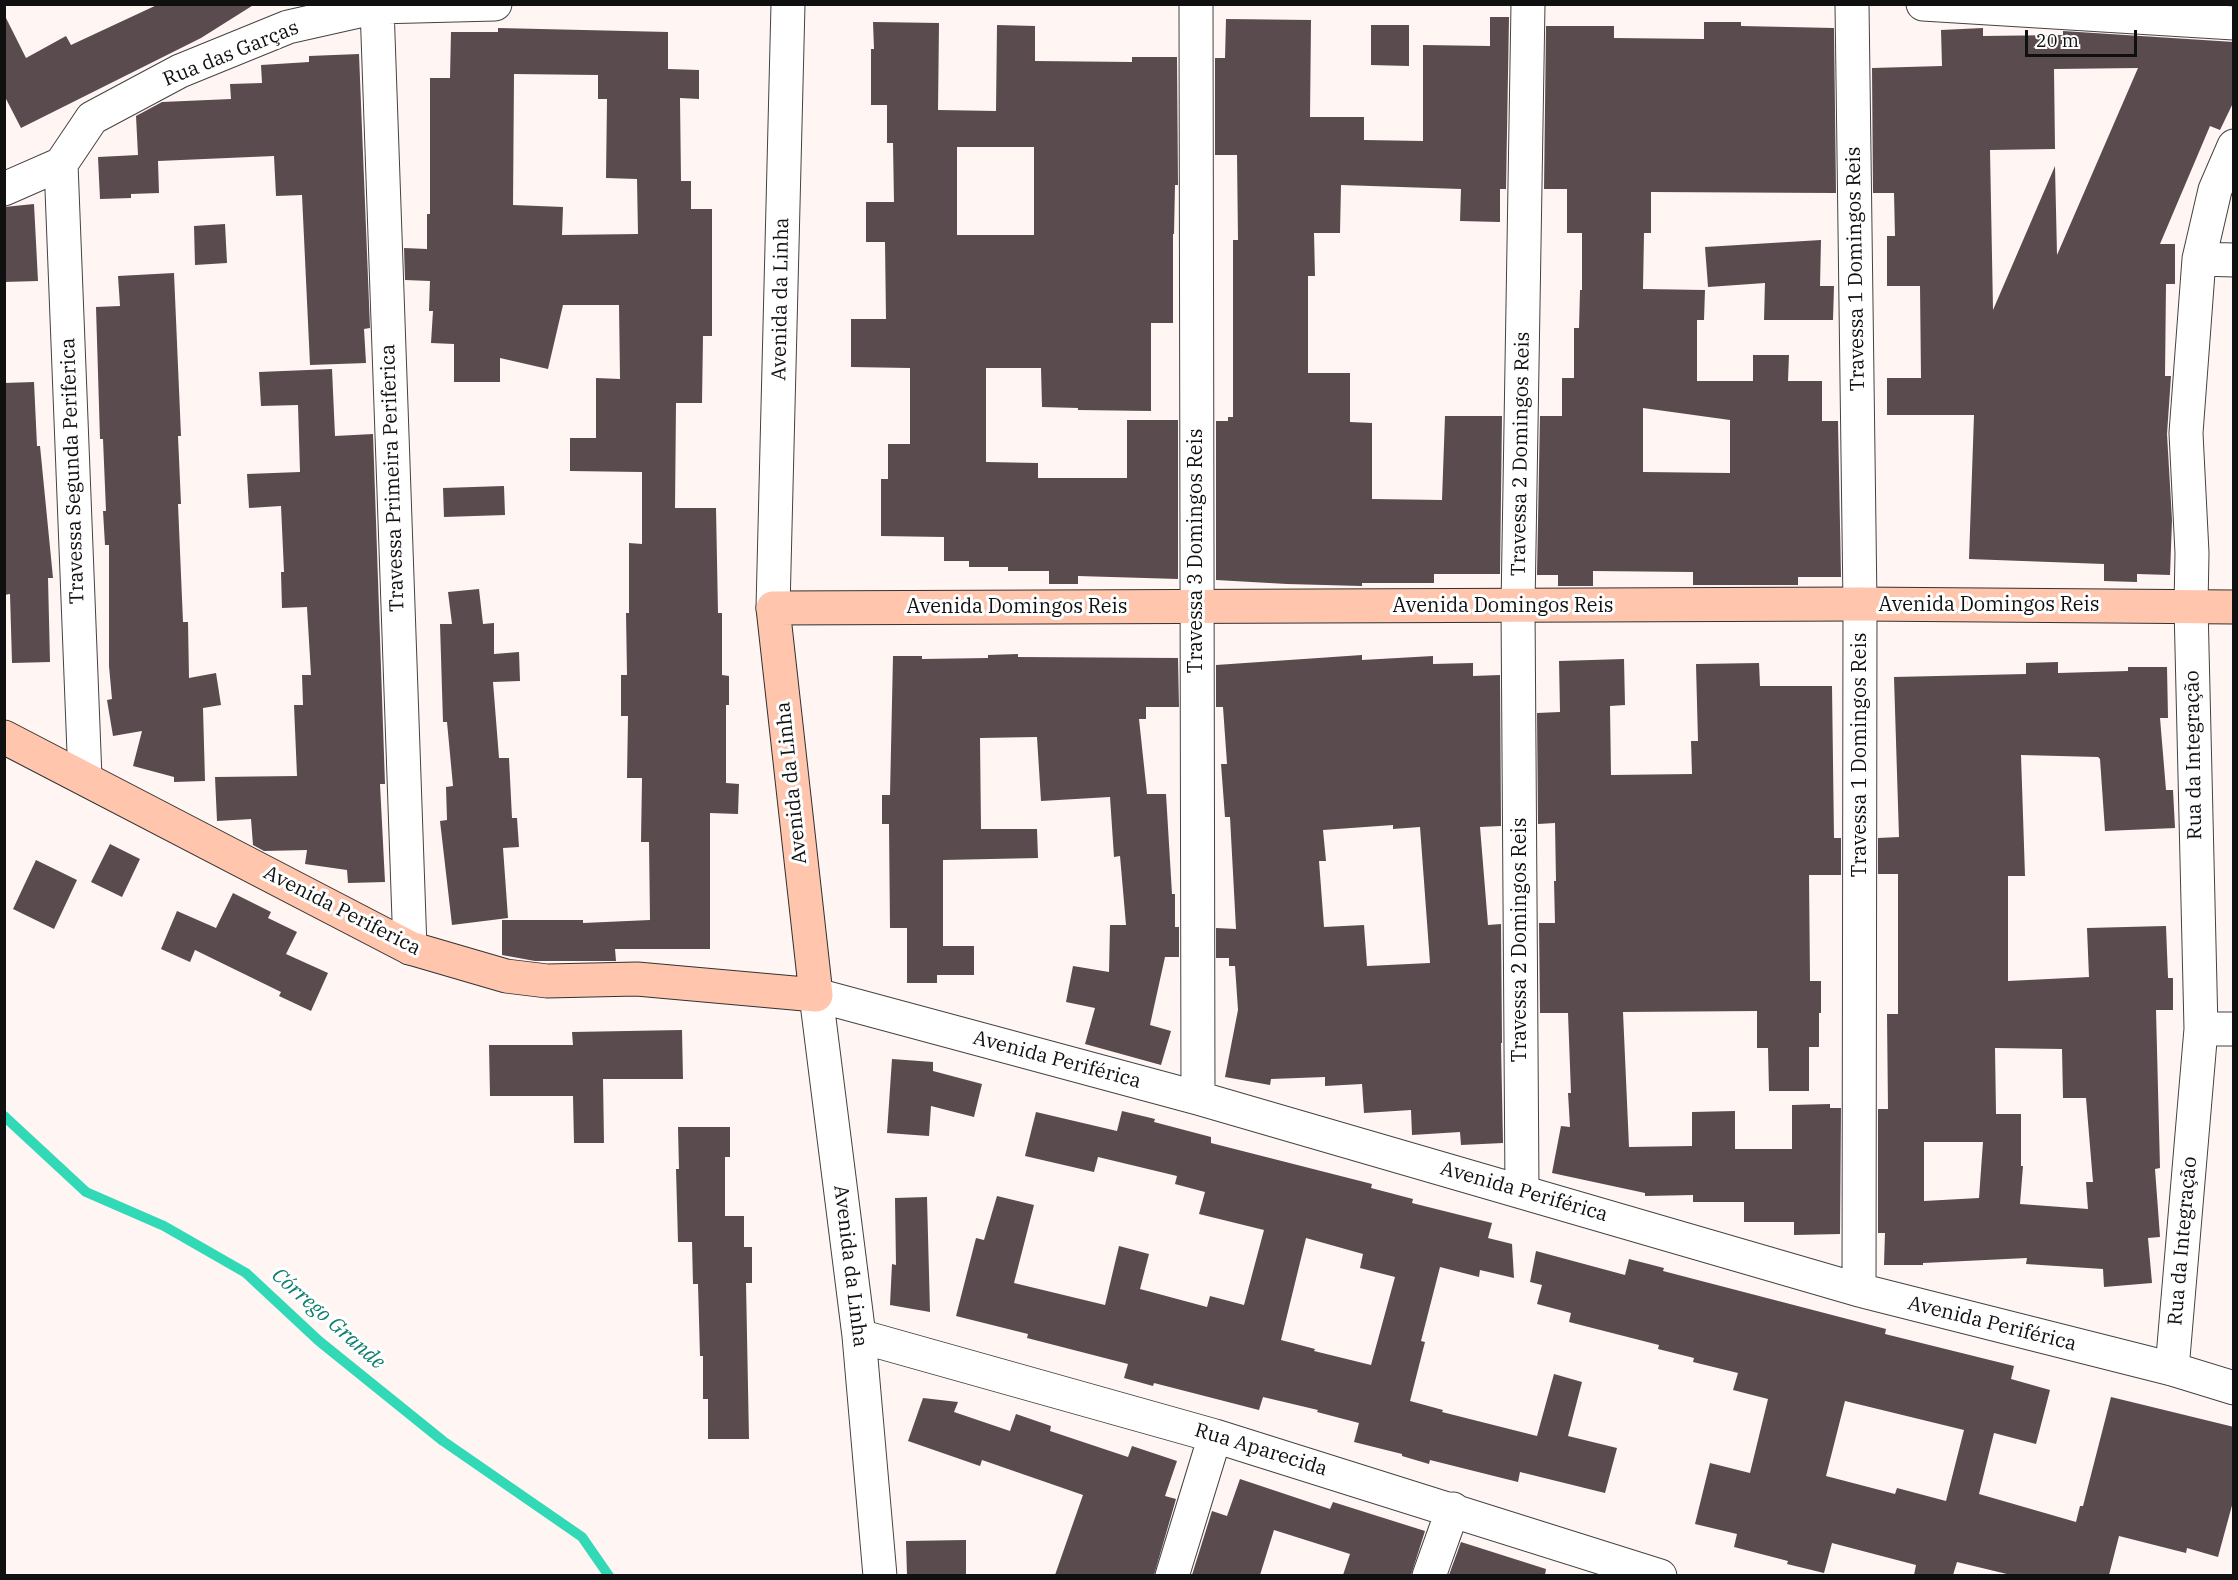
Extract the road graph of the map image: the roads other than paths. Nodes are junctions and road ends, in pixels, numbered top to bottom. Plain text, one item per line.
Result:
1 (495, 4) edge
2 (788, 4) edge
3 (1196, 4) edge
4 (1528, 4) edge
5 (1852, 4) edge
6 (1923, 4) edge
7 (377, 7) junction
8 (2234, 23) edge
9 (2234, 146) edge
10 (61, 164) junction
11 (4, 189) edge
12 (2199, 259) junction
13 (2234, 260) edge
14 (1860, 604) junction
15 (1518, 606) junction
16 (2191, 606) junction
17 (1196, 607) junction
18 (2234, 607) edge
19 (773, 608) junction
20 (4, 737) edge
21 (85, 778) junction
22 (410, 948) junction
23 (816, 995) junction
24 (2201, 1029) junction
25 (2234, 1029) edge
26 (1198, 1098) junction
27 (1522, 1191) junction
28 (1859, 1290) junction
29 (859, 1336) junction
30 (2172, 1369) junction
31 (2234, 1388) edge
32 (1215, 1436) junction
33 (1453, 1509) junction
34 (880, 1567) edge
35 (1172, 1575) edge
36 (1429, 1575) edge
37 (1660, 1575) edge

1 - 7 street, Rua das Garças
2 - 19 street, Avenida da Linha
3 - 17 street, Travessa 3 Domingos Reis
4 - 15 street, Travessa 2 Domingos Reis
5 - 14 street, Travessa 1 Domingos Reis
6 - 8 street
7 - 10 street, Rua das Garças
7 - 22 street, Travessa Primeira Periferica
9 - 12 street, Rua da Integração
10 - 11 street
10 - 21 street, Travessa Segunda Periferica
12 - 13 street
12 - 16 street, Rua da Integração
14 - 15 street, Avenida Domingos Reis
14 - 16 street, Avenida Domingos Reis
14 - 28 street, Travessa 1 Domingos Reis
15 - 17 street, Avenida Domingos Reis
15 - 27 street, Travessa 2 Domingos Reis
16 - 18 street, Avenida Domingos Reis
16 - 24 street, Rua da Integração
17 - 19 street, Avenida Domingos Reis
17 - 26 street, Travessa 3 Domingos Reis
19 - 23 street, Avenida da Linha
20 - 21 street, Avenida Periferica
21 - 22 street, Avenida Periferica
22 - 23 street, Avenida Periferica
23 - 26 street, Avenida Periférica
23 - 29 street, Avenida da Linha
24 - 25 street
24 - 30 street, Rua da Integração
26 - 27 street, Avenida Periférica
27 - 28 street, Avenida Periférica
28 - 30 street, Avenida Periférica
29 - 32 street, Rua Aparecida
29 - 34 street, Avenida da Linha
30 - 31 street, Avenida Periférica
32 - 33 street, Rua Aparecida
32 - 35 street
33 - 36 street
33 - 37 street, Rua Aparecida

